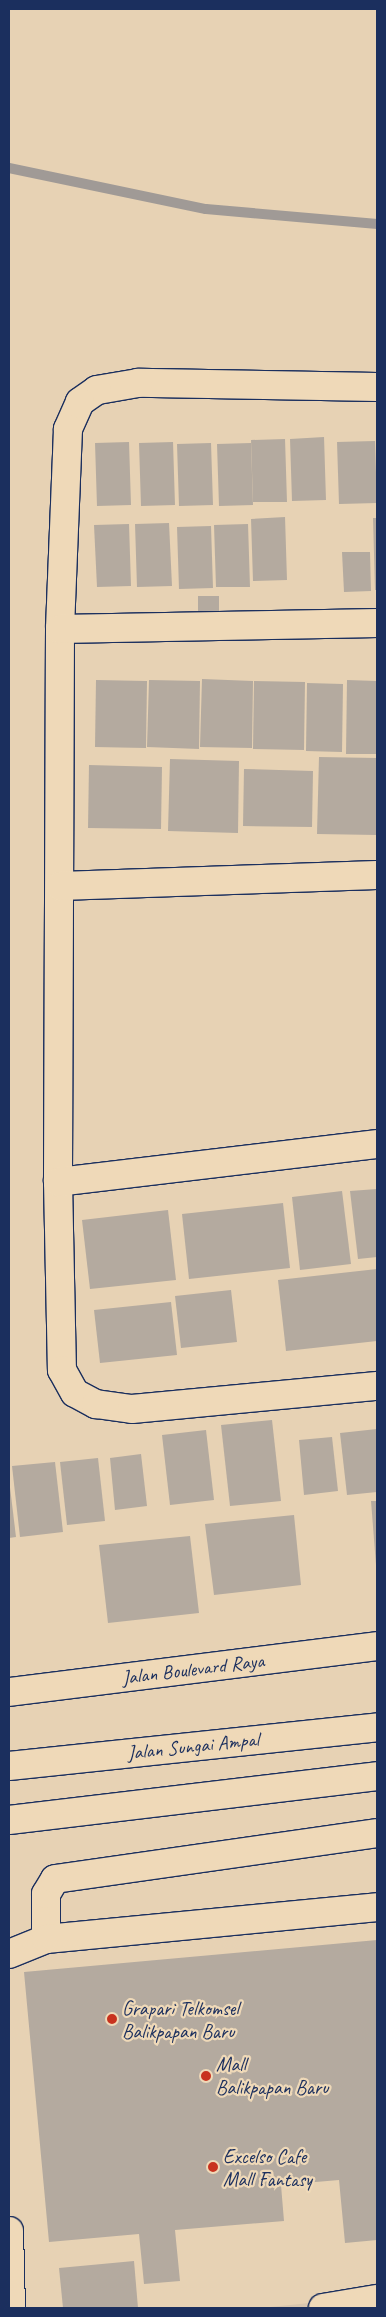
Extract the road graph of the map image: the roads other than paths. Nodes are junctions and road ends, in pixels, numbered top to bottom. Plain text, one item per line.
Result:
1 (377, 387) edge
2 (377, 622) edge
3 (60, 629) junction
4 (377, 875) edge
5 (60, 886) junction
6 (377, 1144) edge
7 (58, 1182) junction
8 (377, 1386) edge
9 (377, 1646) edge
10 (9, 1692) edge
11 (377, 1726) edge
12 (9, 1766) edge
13 (377, 1776) edge
14 (9, 1820) edge
15 (377, 1833) edge
16 (377, 1907) edge
17 (46, 1939) junction
18 (9, 1954) edge
19 (9, 2231) edge
20 (377, 2299) edge
21 (11, 2308) edge
22 (323, 2308) edge

1 - 3 street
2 - 3 street
3 - 5 street
4 - 5 street
5 - 7 street
6 - 7 street
7 - 8 street
9 - 10 street, Jalan Boulevard Raya
11 - 12 street, Jalan Sungai Ampal
13 - 14 street
15 - 17 street
16 - 17 street
17 - 18 street
19 - 21 street
20 - 22 street

